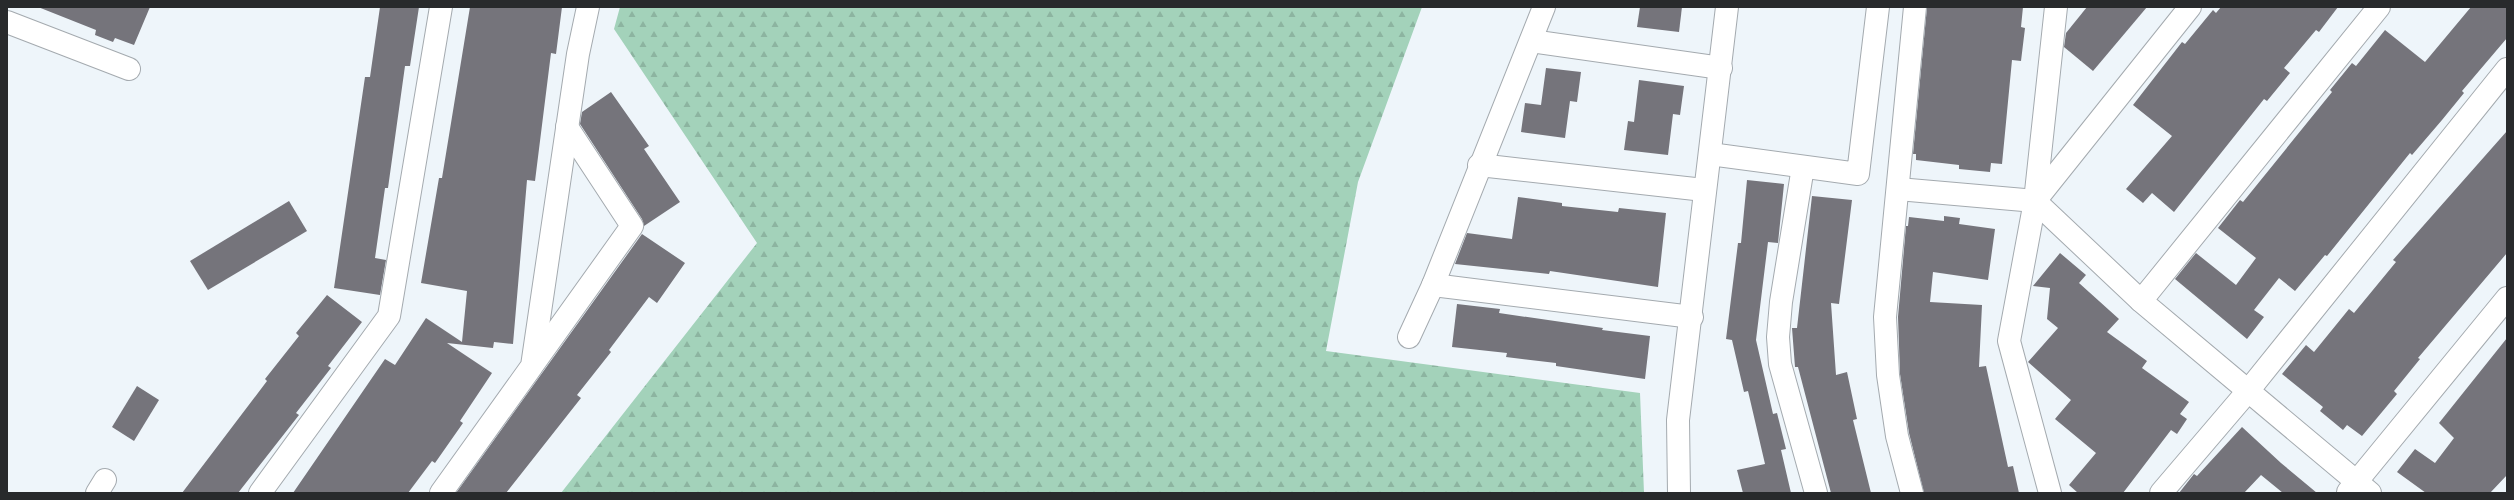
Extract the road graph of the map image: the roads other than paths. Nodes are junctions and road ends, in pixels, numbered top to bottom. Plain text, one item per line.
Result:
1 (441, 7) edge
2 (588, 7) edge
3 (1544, 7) edge
4 (1727, 7) edge
5 (1878, 7) edge
6 (1915, 7) edge
7 (2056, 7) edge
8 (2190, 7) edge
9 (2379, 7) edge
10 (7, 22) edge
11 (1531, 41) junction
12 (1720, 68) junction
13 (129, 69) dead end
14 (2507, 69) edge
15 (567, 127) junction
16 (1710, 154) junction
17 (1480, 165) junction
18 (1803, 167) junction
19 (1898, 189) junction
20 (1704, 190) junction
21 (2035, 201) junction
22 (1433, 285) junction
23 (2507, 298) edge
24 (2141, 301) junction
25 (1692, 317) junction
26 (1409, 336) dead end
27 (532, 366) junction
28 (2248, 390) junction
29 (2358, 489) edge
30 (260, 493) edge
31 (441, 493) edge
32 (1679, 493) edge
33 (1816, 493) edge
34 (1912, 493) edge
35 (2050, 493) edge
36 (2161, 493) edge

1 - 30 street
2 - 15 street
3 - 11 street
4 - 12 street
5 - 18 street
6 - 19 street
7 - 21 street
8 - 21 street
9 - 24 street
10 - 13 street
11 - 12 street
11 - 17 street
12 - 16 street
14 - 28 street
15 - 27 street
15 - 27 street
16 - 18 street
16 - 20 street
17 - 20 street
17 - 22 street
18 - 33 street
19 - 21 street
19 - 34 street
20 - 25 street
21 - 24 street
21 - 35 street
22 - 25 street
22 - 26 street
23 - 29 street
24 - 28 street
25 - 32 street
27 - 31 street
28 - 29 street
28 - 36 street

